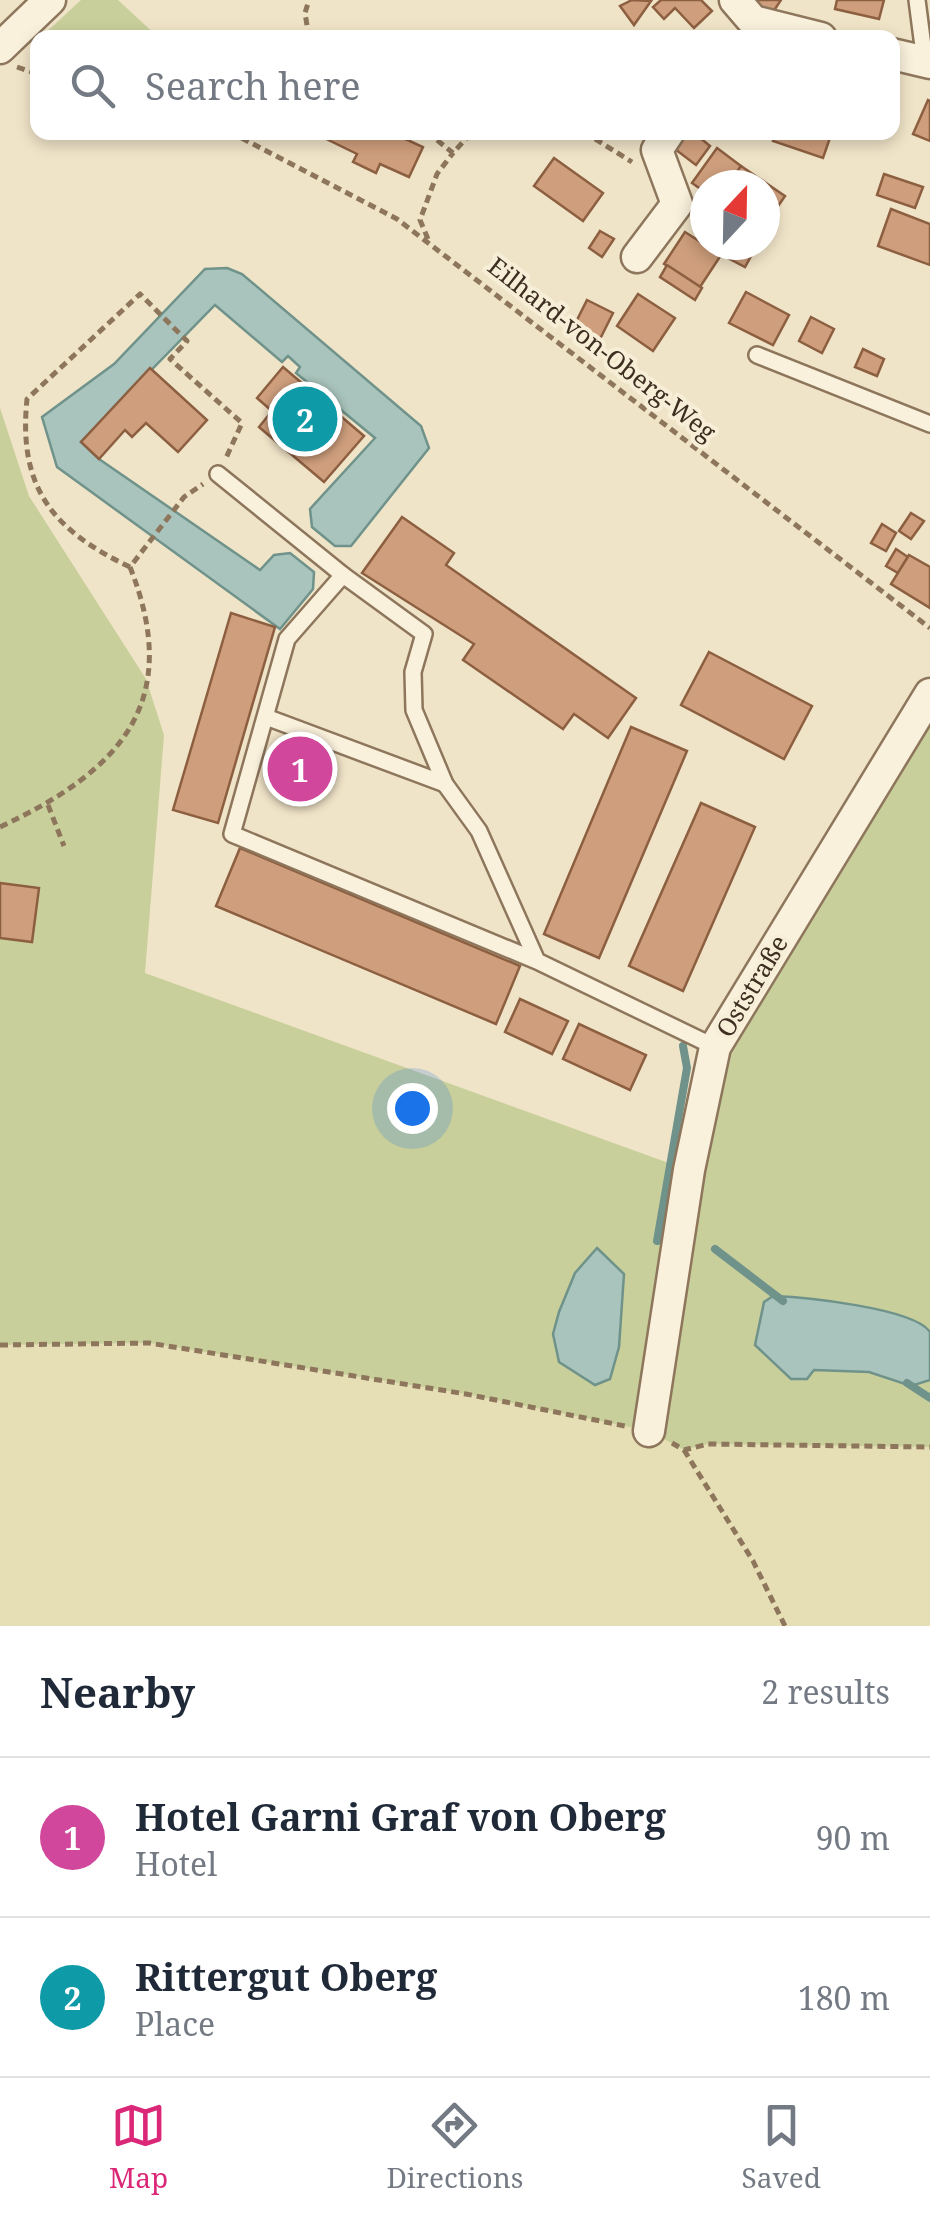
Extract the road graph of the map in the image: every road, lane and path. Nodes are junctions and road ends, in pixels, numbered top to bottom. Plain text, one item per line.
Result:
1 (50, 0) edge
2 (309, 0) edge
3 (917, 0) edge
4 (743, 20) edge
5 (307, 30) edge
6 (786, 30) edge
7 (0, 48) edge
8 (900, 56) edge
9 (927, 62) edge
10 (245, 140) edge
11 (437, 140) edge
12 (465, 140) edge
13 (595, 140) edge
14 (663, 141) edge
15 (453, 153) junction
16 (430, 242) junction
17 (637, 257) dead end
18 (757, 355) dead end
19 (930, 424) edge
20 (218, 474) joint
21 (184, 497) dead end
22 (130, 568) junction
23 (343, 575) junction
24 (930, 628) edge
25 (930, 694) edge
26 (266, 717) junction
27 (445, 784) junction
28 (48, 804) junction
29 (0, 827) edge
30 (64, 846) dead end
31 (537, 961) junction
32 (715, 1047) junction
33 (0, 1345) edge
34 (649, 1431) junction
35 (930, 1447) edge
36 (684, 1450) junction
37 (785, 1626) edge

1 - 7 street
2 - 5 path
3 - 9 lane
4 - 6 street
8 - 9 street
10 - 16 path, Eilhard-von-Oberg-Weg
11 - 15 path
12 - 15 path
13 - 14 path
14 - 17 street
15 - 16 path
16 - 24 path, Eilhard-von-Oberg-Weg
18 - 19 lane
20 - 22 path
20 - 23 lane
21 - 22 path
22 - 28 path
23 - 26 lane
23 - 27 lane
25 - 32 street, Oststraße
26 - 27 lane
26 - 31 lane
27 - 31 lane
28 - 29 path
28 - 30 path
31 - 32 lane
32 - 34 street, Oststraße
33 - 34 path
34 - 36 path
35 - 36 path
36 - 37 path

